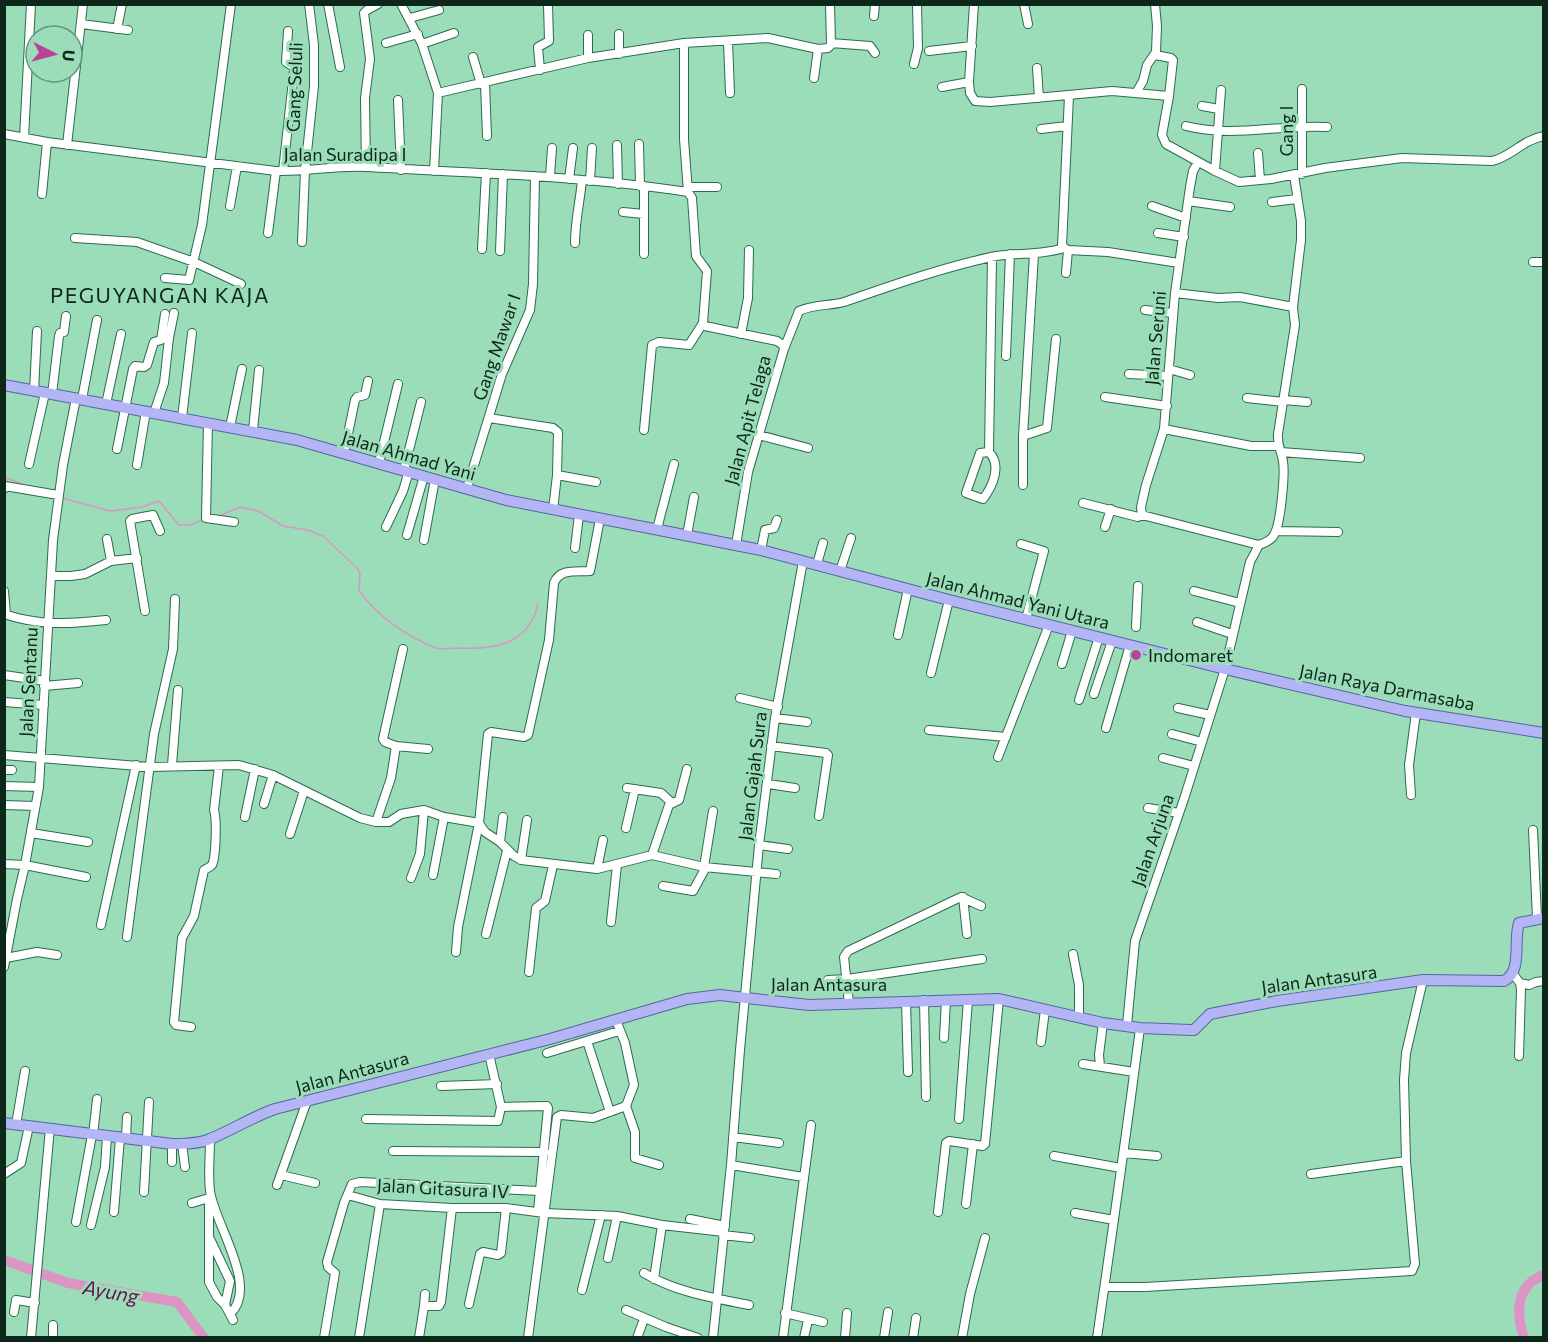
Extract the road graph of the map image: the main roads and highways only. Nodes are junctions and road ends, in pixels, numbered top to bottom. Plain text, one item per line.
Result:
1 (4, 385) edge
2 (804, 561) joint
3 (1225, 669) joint
4 (1544, 733) edge
5 (1540, 918) edge
6 (10, 1124) edge

1 - 2 main road, Jalan Ahmad Yani
2 - 3 main road, Jalan Ahmad Yani Utara
3 - 4 main road, Jalan Raya Darmasaba
5 - 6 main road, Jalan Antasura

